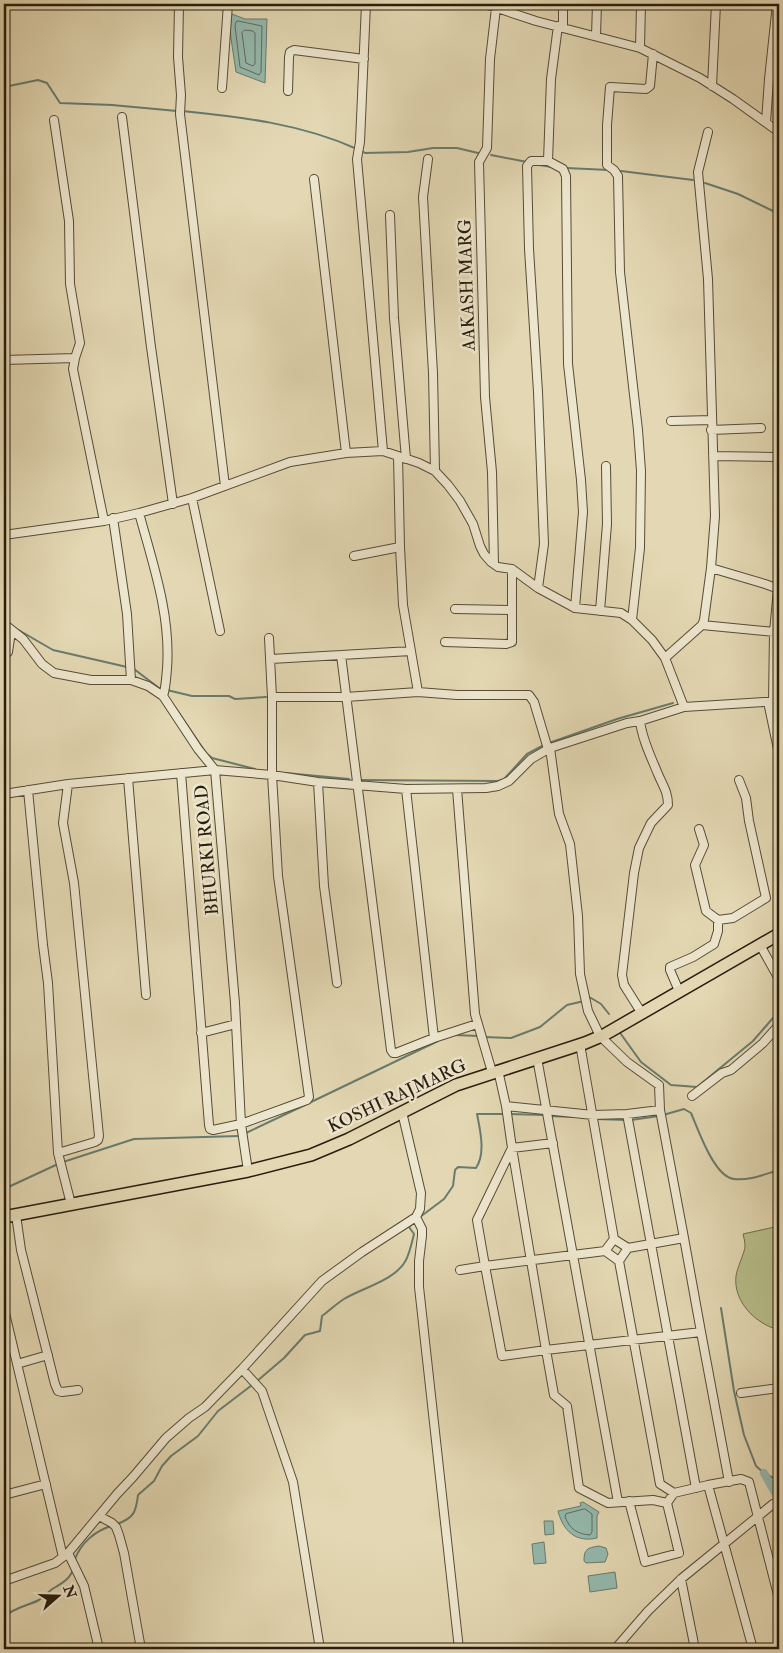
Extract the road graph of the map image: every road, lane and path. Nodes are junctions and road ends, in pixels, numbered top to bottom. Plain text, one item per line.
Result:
1 (179, 4) edge
2 (228, 4) edge
3 (366, 4) edge
4 (485, 4) edge
5 (510, 4) edge
6 (563, 4) edge
7 (597, 4) edge
8 (640, 4) edge
9 (716, 4) edge
10 (777, 4) edge
11 (496, 8) junction
12 (510, 13) junction
13 (561, 26) junction
14 (596, 36) junction
15 (640, 48) junction
16 (653, 54) junction
17 (364, 59) junction
18 (712, 86) junction
19 (222, 88) dead end
20 (288, 91) dead end
21 (122, 117) dead end
22 (54, 120) dead end
23 (766, 122) junction
24 (708, 132) dead end
25 (779, 132) edge
26 (428, 159) dead end
27 (548, 161) junction
28 (314, 179) dead end
29 (390, 215) dead end
30 (75, 358) junction
31 (4, 360) edge
32 (712, 420) junction
33 (672, 421) dead end
34 (761, 428) dead end
35 (711, 430) junction
36 (383, 452) junction
37 (346, 454) junction
38 (713, 456) junction
39 (774, 456) dead end
40 (402, 457) junction
41 (606, 466) dead end
42 (435, 471) junction
43 (226, 486) junction
44 (192, 498) junction
45 (174, 504) junction
46 (139, 513) junction
47 (113, 518) junction
48 (104, 521) junction
49 (4, 535) edge
50 (400, 547) junction
51 (354, 556) dead end
52 (494, 564) junction
53 (711, 568) junction
54 (512, 569) junction
55 (538, 588) junction
56 (779, 589) edge
57 (455, 608) dead end
58 (575, 608) junction
59 (512, 610) junction
60 (600, 611) junction
61 (632, 620) junction
62 (4, 624) edge
63 (702, 625) junction
64 (220, 630) dead end
65 (11, 631) junction
66 (774, 632) junction
67 (268, 638) dead end
68 (445, 642) dead end
69 (410, 651) junction
70 (341, 655) junction
71 (4, 656) edge
72 (665, 658) junction
73 (271, 659) junction
74 (131, 680) junction
75 (418, 692) junction
76 (162, 696) junction
77 (346, 697) junction
78 (272, 698) junction
79 (773, 702) edge
80 (684, 707) junction
81 (640, 721) junction
82 (549, 749) junction
83 (779, 754) edge
84 (215, 770) junction
85 (181, 773) junction
86 (272, 775) junction
87 (128, 778) junction
88 (739, 780) dead end
89 (318, 782) junction
90 (68, 784) junction
91 (357, 785) junction
92 (406, 789) junction
93 (457, 789) junction
94 (28, 790) junction
95 (4, 794) edge
96 (699, 829) dead end
97 (718, 920) junction
98 (779, 934) edge
99 (760, 945) junction
100 (779, 979) edge
101 (337, 983) dead end
102 (679, 991) junction
103 (146, 995) dead end
104 (641, 1012) junction
105 (236, 1024) junction
106 (779, 1025) edge
107 (478, 1026) junction
108 (202, 1033) junction
109 (602, 1036) junction
110 (434, 1038) junction
111 (580, 1044) junction
112 (537, 1058) junction
113 (495, 1071) junction
114 (692, 1096) dead end
115 (507, 1111) junction
116 (402, 1112) junction
117 (660, 1113) junction
118 (548, 1114) junction
119 (627, 1116) junction
120 (594, 1118) junction
121 (241, 1126) junction
122 (553, 1143) junction
123 (512, 1148) junction
124 (59, 1155) junction
125 (248, 1171) junction
126 (72, 1204) junction
127 (16, 1214) junction
128 (4, 1217) edge
129 (417, 1220) junction
130 (684, 1238) junction
131 (614, 1239) junction
132 (651, 1245) junction
133 (628, 1248) junction
134 (605, 1251) junction
135 (573, 1255) junction
136 (531, 1260) junction
137 (619, 1261) junction
138 (485, 1266) junction
139 (460, 1270) dead end
140 (4, 1309) edge
141 (701, 1332) junction
142 (668, 1336) junction
143 (633, 1340) junction
144 (590, 1345) junction
145 (546, 1350) junction
146 (48, 1355) junction
147 (17, 1364) junction
148 (242, 1369) junction
149 (779, 1388) edge
150 (78, 1390) dead end
151 (741, 1393) dead end
152 (729, 1482) junction
153 (46, 1484) junction
154 (660, 1484) junction
155 (708, 1485) junction
156 (696, 1488) junction
157 (674, 1492) junction
158 (4, 1495) edge
159 (653, 1500) junction
160 (629, 1501) junction
161 (618, 1502) junction
162 (667, 1503) junction
163 (773, 1504) dead end
164 (99, 1516) junction
165 (758, 1516) junction
166 (724, 1544) junction
167 (70, 1559) junction
168 (681, 1579) junction
169 (4, 1581) edge
170 (779, 1599) edge
171 (98, 1649) edge
172 (141, 1649) edge
173 (320, 1649) edge
174 (459, 1649) edge
175 (614, 1649) edge
176 (691, 1649) edge
177 (753, 1649) edge

1 - 43 street
2 - 19 street
3 - 17 street
4 - 11 street
5 - 12 street
6 - 13 street
7 - 14 street
8 - 15 street
9 - 18 street
10 - 23 street
11 - 12 street
11 - 52 street, AAKASH MARG
12 - 13 street
13 - 14 street
13 - 27 street
14 - 15 street
15 - 16 street
16 - 18 street
16 - 61 street
17 - 20 street
17 - 36 street
18 - 23 street
21 - 45 street
22 - 30 street
23 - 25 street
24 - 32 street
26 - 42 street
27 - 55 street
27 - 58 street
28 - 37 street
29 - 40 street
30 - 31 street
30 - 48 street
32 - 33 street
32 - 35 street
34 - 35 street
35 - 38 street
36 - 37 street
36 - 40 street
37 - 43 street
38 - 39 street
38 - 53 street
40 - 42 street
40 - 50 street
41 - 60 street
42 - 52 street
43 - 44 street
44 - 45 street
44 - 64 street
45 - 46 street
46 - 47 street
46 - 76 street
47 - 48 street
47 - 74 street
48 - 49 street
50 - 51 street
50 - 69 street
52 - 54 street
53 - 56 street
53 - 63 street
54 - 55 street
54 - 59 street
55 - 58 street
56 - 66 street
57 - 59 street
58 - 60 street
59 - 68 street
60 - 61 street
61 - 72 street
62 - 65 street, BHURKI ROAD
63 - 66 street
63 - 72 street
65 - 71 street
65 - 74 street, BHURKI ROAD
66 - 79 street
67 - 73 street
69 - 70 street
69 - 75 street
70 - 73 street
70 - 77 street
72 - 80 street
73 - 78 street
74 - 76 street, BHURKI ROAD
75 - 77 street
75 - 82 street
76 - 84 street, BHURKI ROAD
77 - 78 street
77 - 91 street
78 - 86 street
79 - 80 street
79 - 83 street
80 - 81 street
81 - 82 street
81 - 104 street
82 - 93 street
82 - 109 street
84 - 85 street
84 - 86 street
84 - 105 street, BHURKI ROAD
85 - 87 street
85 - 108 street
86 - 89 street
86 - 121 street
87 - 90 street
87 - 103 street
88 - 97 street
89 - 91 street
89 - 101 street
90 - 94 street
90 - 124 street
91 - 92 street
91 - 110 street
92 - 93 street
92 - 110 street
93 - 107 street
94 - 95 street
94 - 124 street
96 - 97 street
97 - 102 street
98 - 99 main road, KOSHI RAJMARG
99 - 100 street
99 - 102 main road, KOSHI RAJMARG
102 - 104 main road, KOSHI RAJMARG
104 - 109 main road, KOSHI RAJMARG
105 - 108 street
105 - 121 street, BHURKI ROAD
106 - 114 street
107 - 110 street
107 - 113 street
108 - 121 street
109 - 111 main road, KOSHI RAJMARG
109 - 117 street
111 - 112 main road, KOSHI RAJMARG
111 - 120 street
112 - 113 main road, KOSHI RAJMARG
112 - 118 street
113 - 115 street
113 - 116 main road, KOSHI RAJMARG
115 - 118 street
115 - 123 street
116 - 125 main road, KOSHI RAJMARG
116 - 129 street
117 - 119 street
117 - 130 street
118 - 120 street
118 - 122 street
119 - 120 street
119 - 132 street
120 - 131 street
121 - 125 street, BHURKI ROAD
122 - 123 street
122 - 135 street
123 - 136 street
123 - 138 street
124 - 126 street
125 - 126 main road, KOSHI RAJMARG
126 - 127 main road, KOSHI RAJMARG
127 - 128 main road, KOSHI RAJMARG
127 - 146 street
129 - 148 street
129 - 174 street
130 - 132 street
130 - 141 street
131 - 133 street
131 - 134 street
132 - 133 street
132 - 142 street
133 - 137 street
134 - 135 street
134 - 137 street
135 - 136 street
135 - 144 street
136 - 138 street
136 - 145 street
137 - 143 street
138 - 139 street
138 - 145 street
140 - 147 street
141 - 142 street
141 - 152 street
142 - 143 street
142 - 156 street
143 - 144 street
143 - 154 street
144 - 145 street
144 - 161 street
145 - 161 street
146 - 147 street
146 - 150 street
147 - 153 street
148 - 164 street
148 - 173 street
149 - 151 street
152 - 155 street
152 - 165 street
153 - 158 street
153 - 167 street
154 - 157 street
154 - 159 street
155 - 156 street
155 - 166 street
156 - 157 street
157 - 162 street
159 - 160 street
159 - 162 street
160 - 161 street
160 - 162 street
163 - 165 street
164 - 167 street
164 - 172 street
165 - 166 street
165 - 170 street
166 - 168 street
166 - 177 street
167 - 169 street
167 - 171 street
168 - 175 street
168 - 176 street

